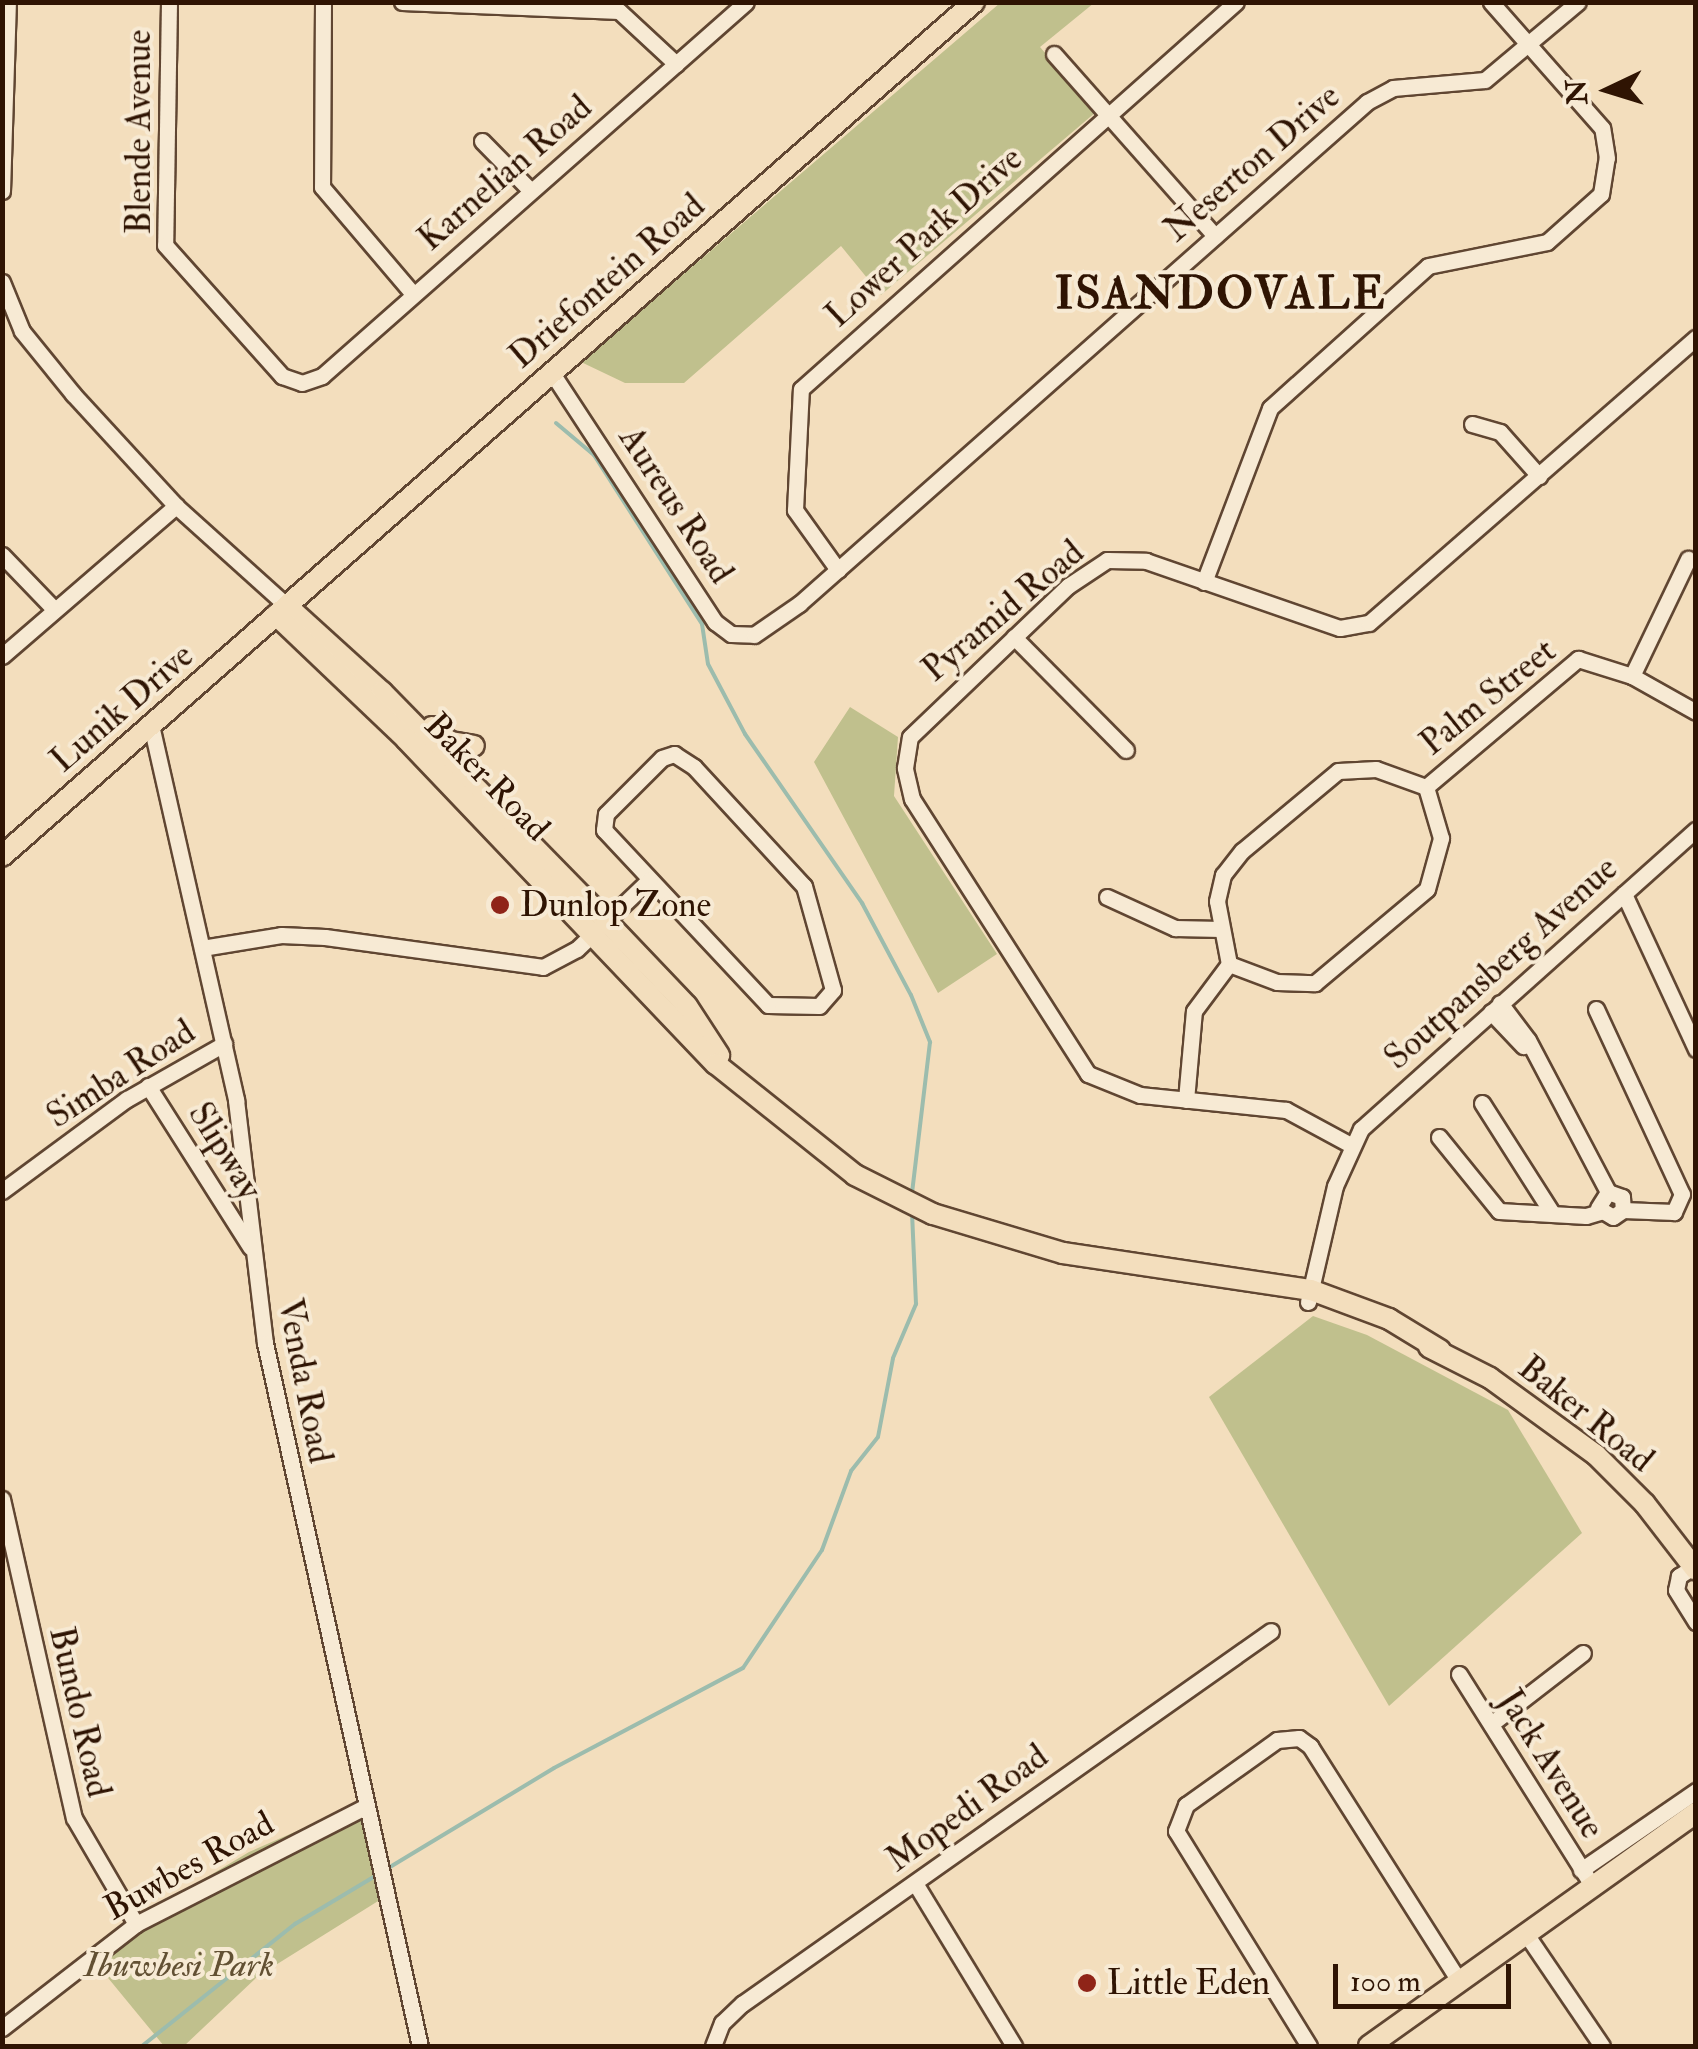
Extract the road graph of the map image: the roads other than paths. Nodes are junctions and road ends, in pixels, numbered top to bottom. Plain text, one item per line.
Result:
1 (8, 2) edge
2 (169, 2) edge
3 (322, 2) edge
4 (402, 2) edge
5 (746, 2) edge
6 (974, 2) edge
7 (1236, 2) edge
8 (1491, 2) edge
9 (1578, 2) edge
10 (1529, 46) junction
11 (1054, 54) dead end
12 (676, 64) junction
13 (1108, 116) junction
14 (482, 141) dead end
15 (530, 190) junction
16 (2, 191) edge
17 (1215, 236) junction
18 (2, 282) edge
19 (413, 294) junction
20 (6, 311) edge
21 (1696, 338) edge
22 (552, 372) junction
23 (302, 383) joint
24 (1472, 424) dead end
25 (1540, 476) junction
26 (176, 506) junction
27 (2, 555) edge
28 (1688, 559) dead end
29 (838, 570) junction
30 (324, 575) junction
31 (1204, 582) junction
32 (54, 610) junction
33 (282, 610) junction
34 (768, 628) joint
35 (322, 634) junction
36 (1014, 638) junction
37 (2, 656) edge
38 (1632, 676) junction
39 (382, 692) junction
40 (1696, 712) edge
41 (152, 725) junction
42 (474, 746) dead end
43 (1126, 750) dead end
44 (1426, 787) junction
45 (1696, 830) edge
46 (2, 856) edge
47 (649, 880) junction
48 (1624, 894) junction
49 (1107, 897) dead end
50 (599, 927) junction
51 (1221, 929) junction
52 (202, 948) junction
53 (1230, 964) junction
54 (1495, 1008) junction
55 (1596, 1009) dead end
56 (224, 1044) junction
57 (1696, 1049) edge
58 (148, 1086) junction
59 (1186, 1100) junction
60 (1482, 1103) dead end
61 (1439, 1137) dead end
62 (1349, 1144) junction
63 (2, 1191) edge
64 (1608, 1192) junction
65 (1623, 1210) junction
66 (1600, 1212) junction
67 (1552, 1213) junction
68 (250, 1248) junction
69 (1310, 1296) junction
70 (2, 1500) edge
71 (1691, 1559) edge
72 (1696, 1622) edge
73 (1271, 1631) dead end
74 (1584, 1654) dead end
75 (1459, 1674) dead end
76 (1492, 1724) junction
77 (1696, 1791) edge
78 (365, 1807) junction
79 (1696, 1813) edge
80 (1587, 1878) junction
81 (915, 1883) junction
82 (136, 1924) junction
83 (1526, 1934) junction
84 (1460, 1982) junction
85 (2, 2028) edge
86 (420, 2046) edge
87 (713, 2046) edge
88 (1014, 2046) edge
89 (1310, 2046) edge
90 (1369, 2046) edge
91 (1602, 2046) edge

1 - 16 street
2 - 23 street, Blende Avenue
3 - 19 street
4 - 12 street
5 - 12 street, Karnelian Road
6 - 22 main road, Driefontein Road
7 - 13 street, Lower Park Drive
8 - 10 street
9 - 10 street, Neserton Drive
10 - 17 street, Neserton Drive
10 - 31 street
11 - 13 street
12 - 15 street, Karnelian Road
13 - 17 street
13 - 29 street, Lower Park Drive
14 - 15 street
15 - 19 street, Karnelian Road
17 - 29 street, Neserton Drive
18 - 20 street
19 - 23 street, Karnelian Road
20 - 26 street
21 - 25 street, Pyramid Road
22 - 30 main road, Driefontein Road
22 - 34 street, Aureus Road
24 - 25 street
25 - 31 street, Pyramid Road
26 - 32 street
26 - 33 street
27 - 32 street
28 - 38 street
29 - 34 street, Neserton Drive
30 - 33 main road, Driefontein Road
30 - 35 main road
31 - 36 street, Pyramid Road
32 - 37 street
33 - 35 main road, Baker Road
33 - 41 main road, Lunik Drive
33 - 50 main road, Baker Road
35 - 39 main road, Baker Road
36 - 43 street
36 - 59 street, Pyramid Road
38 - 40 street, Palm Street
38 - 44 street, Palm Street
39 - 42 main road
39 - 50 main road, Baker Road
41 - 46 main road, Lunik Drive
41 - 52 street, Venda Road
44 - 51 street
44 - 53 street
45 - 48 street, Soutpansberg Avenue
47 - 47 street
47 - 50 street
48 - 54 street, Soutpansberg Avenue
48 - 57 street
49 - 51 street
50 - 52 street
50 - 69 main road, Baker Road
51 - 53 street
52 - 56 street, Venda Road
53 - 59 street
54 - 62 street, Soutpansberg Avenue
54 - 64 street
55 - 65 street
56 - 58 street, Simba Road
56 - 68 street, Venda Road
58 - 63 street, Simba Road
58 - 68 street, Slipway
59 - 62 street, Pyramid Road
60 - 67 street
61 - 67 street
62 - 69 street
64 - 65 street
64 - 66 street
65 - 66 street
66 - 67 street
68 - 78 street, Venda Road
69 - 71 main road, Baker Road
70 - 82 street, Bundo Road
71 - 72 street
73 - 81 street, Mopedi Road
74 - 76 street
75 - 76 street, Jack Avenue
76 - 80 street, Jack Avenue
77 - 80 street
78 - 82 street, Buwbes Road
78 - 86 street, Venda Road
79 - 80 main road
80 - 83 main road
81 - 87 street, Mopedi Road
81 - 88 street
82 - 85 street, Buwbes Road
83 - 84 main road
83 - 91 street
84 - 89 street
84 - 90 main road

